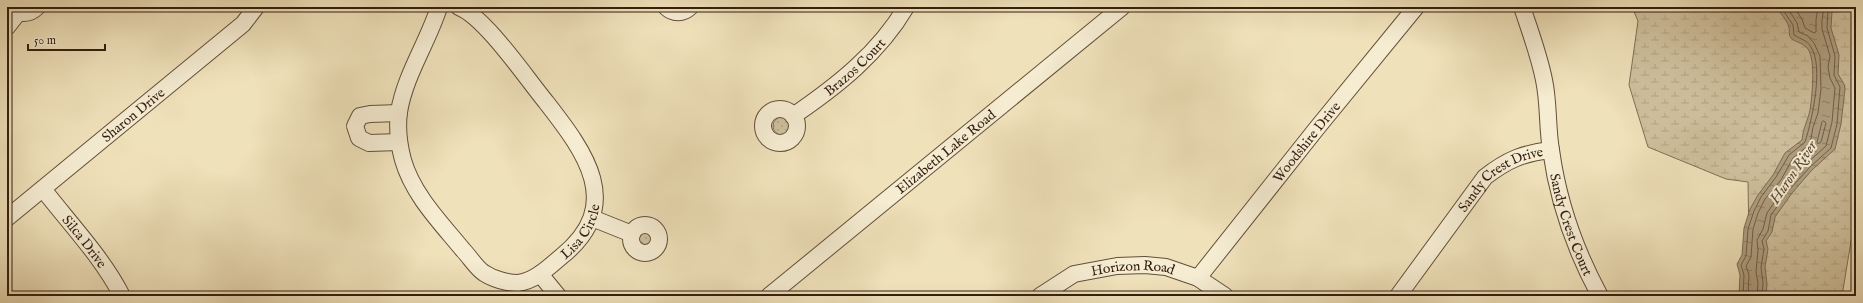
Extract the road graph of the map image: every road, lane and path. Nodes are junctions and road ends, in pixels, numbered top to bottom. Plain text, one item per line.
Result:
1 (37, 7) edge
2 (256, 7) edge
3 (439, 7) edge
4 (459, 7) edge
5 (666, 7) edge
6 (690, 7) edge
7 (906, 7) edge
8 (1122, 7) edge
9 (1416, 7) edge
10 (1522, 7) edge
11 (15, 10) edge
12 (7, 27) edge
13 (399, 113) junction
14 (793, 116) dead end
15 (399, 142) junction
16 (1551, 150) junction
17 (43, 189) junction
18 (7, 218) edge
19 (592, 218) junction
20 (632, 234) dead end
21 (540, 274) junction
22 (1198, 278) junction
23 (122, 296) edge
24 (558, 296) edge
25 (769, 296) edge
26 (1040, 296) edge
27 (1225, 296) edge
28 (1398, 296) edge
29 (1600, 296) edge

1 - 11 street
2 - 17 street, Sharon Drive
3 - 13 street, Lisa Circle
4 - 19 street, Lisa Circle
5 - 6 street
7 - 14 street, Brazos Court
8 - 25 street, Elizabeth Lake Road
9 - 22 street, Woodshire Drive
10 - 16 street, Sandy Crest Drive
11 - 12 street
13 - 15 street, Lisa Circle
13 - 15 street
15 - 21 street, Lisa Circle
16 - 28 street, Sandy Crest Drive
16 - 29 street, Sandy Crest Court
17 - 18 street, Sharon Drive
17 - 23 street, Silca Drive
19 - 20 street
19 - 21 street, Lisa Circle
21 - 24 street
22 - 26 street, Horizon Road
22 - 27 street, Horizon Road

